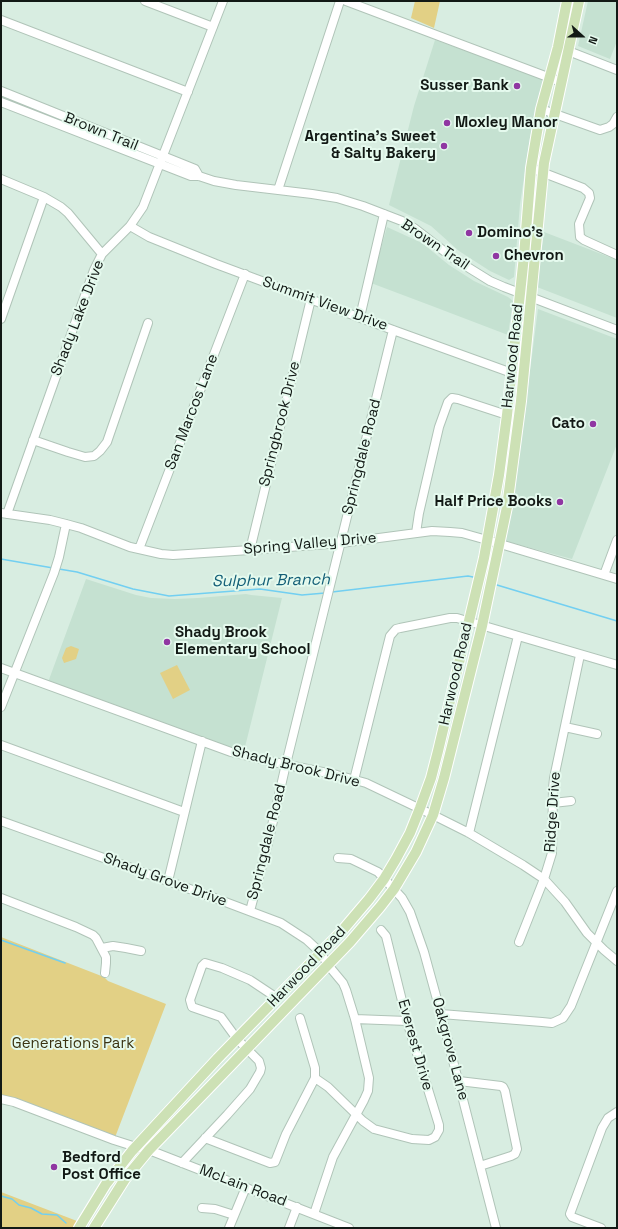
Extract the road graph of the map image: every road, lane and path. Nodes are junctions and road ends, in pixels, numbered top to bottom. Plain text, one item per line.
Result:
1 (145, 1) edge
2 (223, 1) edge
3 (340, 1) edge
4 (346, 1) edge
5 (567, 1) edge
6 (579, 1) edge
7 (366, 5) edge
8 (1, 20) edge
9 (213, 27) junction
10 (558, 47) junction
11 (568, 51) junction
12 (617, 70) edge
13 (549, 78) junction
14 (561, 82) junction
15 (1, 91) edge
16 (188, 92) junction
17 (22, 100) junction
18 (1, 102) edge
19 (18, 109) junction
20 (541, 109) junction
21 (554, 114) junction
22 (617, 117) edge
23 (162, 161) junction
24 (531, 168) junction
25 (543, 173) junction
26 (1, 179) edge
27 (278, 190) junction
28 (44, 197) junction
29 (384, 214) junction
30 (130, 226) junction
31 (102, 254) junction
32 (617, 255) edge
33 (245, 274) junction
34 (520, 294) junction
35 (531, 298) junction
36 (311, 299) junction
37 (360, 317) junction
38 (1, 319) edge
39 (148, 323) dead end
40 (393, 330) junction
41 (617, 330) edge
42 (511, 372) junction
43 (523, 377) junction
44 (506, 415) junction
45 (33, 440) junction
46 (4, 513) edge
47 (66, 524) junction
48 (416, 533) junction
49 (487, 540) junction
50 (617, 540) edge
51 (341, 542) junction
52 (499, 544) junction
53 (139, 549) junction
54 (250, 550) junction
55 (604, 575) junction
56 (617, 579) edge
57 (468, 621) junction
58 (482, 626) junction
59 (518, 636) junction
60 (580, 655) junction
61 (617, 665) edge
62 (1, 668) edge
63 (15, 673) junction
64 (1, 707) edge
65 (565, 727) junction
66 (597, 734) dead end
67 (202, 741) junction
68 (1, 745) edge
69 (286, 764) junction
70 (354, 780) junction
71 (571, 801) dead end
72 (553, 803) junction
73 (420, 808) junction
74 (184, 812) junction
75 (433, 815) junction
76 (1, 821) edge
77 (469, 833) junction
78 (338, 858) dead end
79 (544, 878) junction
80 (384, 879) junction
81 (168, 881) junction
82 (394, 889) junction
83 (617, 891) edge
84 (1, 898) edge
85 (250, 911) junction
86 (381, 930) dead end
87 (519, 942) dead end
88 (596, 943) junction
89 (102, 948) junction
90 (141, 951) dead end
91 (321, 953) junction
92 (617, 961) edge
93 (328, 965) junction
94 (105, 973) dead end
95 (277, 998) junction
96 (441, 1014) junction
97 (300, 1018) dead end
98 (355, 1019) junction
99 (407, 1021) junction
100 (237, 1038) junction
101 (247, 1049) junction
102 (315, 1078) junction
103 (459, 1081) junction
104 (1, 1099) edge
105 (617, 1112) edge
106 (356, 1114) junction
107 (206, 1138) junction
108 (136, 1147) junction
109 (149, 1150) junction
110 (182, 1163) junction
111 (480, 1166) junction
112 (246, 1187) junction
113 (297, 1207) junction
114 (202, 1208) dead end
115 (314, 1214) junction
116 (234, 1215) junction
117 (78, 1228) edge
118 (94, 1228) edge
119 (230, 1228) edge
120 (289, 1228) edge
121 (350, 1228) edge
122 (496, 1228) edge
123 (601, 1228) edge

1 - 9 street
2 - 9 street, Shady Lake Drive
3 - 27 street
4 - 7 street
5 - 10 main road, Harwood Road
6 - 11 main road, Harwood Road
7 - 13 street
8 - 16 street
9 - 16 street, Shady Lake Drive
10 - 11 street
10 - 13 main road, Harwood Road
11 - 12 street
11 - 14 main road, Harwood Road
13 - 14 street
13 - 20 main road, Harwood Road
14 - 21 main road, Harwood Road
15 - 17 street, Brown Trail
16 - 23 street, Shady Lake Drive
17 - 19 street
17 - 23 street, Brown Trail
18 - 19 street, Brown Trail
19 - 23 street, Brown Trail
20 - 21 street
20 - 24 main road, Harwood Road
21 - 22 street
21 - 25 main road, Harwood Road
23 - 27 street, Brown Trail
23 - 30 street, Shady Lake Drive
24 - 25 street
24 - 34 main road, Harwood Road
25 - 32 street
25 - 35 main road, Harwood Road
26 - 28 street
27 - 29 street, Brown Trail
28 - 31 street
28 - 38 street
29 - 34 street, Brown Trail
29 - 37 street
30 - 31 street, Shady Lake Drive
30 - 33 street, Summit View Drive
31 - 45 street, Shady Lake Drive
33 - 36 street, Summit View Drive
33 - 53 street, San Marcos Lane
34 - 35 street, Brown Trail
34 - 42 main road, Harwood Road
35 - 41 street, Brown Trail
35 - 43 main road, Harwood Road
36 - 37 street, Summit View Drive
36 - 54 street, Springbrook Drive
37 - 40 street, Summit View Drive
39 - 45 street
40 - 42 street, Summit View Drive
40 - 51 street, Springdale Road
42 - 43 street, Summit View Drive
42 - 44 main road, Harwood Road
43 - 52 main road, Harwood Road
44 - 48 street
44 - 49 main road, Harwood Road
45 - 46 street, Shady Lake Drive
46 - 47 street, Spring Valley Drive
47 - 53 street, Spring Valley Drive
47 - 63 street
48 - 49 street, Spring Valley Drive
48 - 51 street, Spring Valley Drive
49 - 52 street, Spring Valley Drive
49 - 57 main road, Harwood Road
50 - 55 street
51 - 54 street, Spring Valley Drive
51 - 69 street, Springdale Road
52 - 55 street, Spring Valley Drive
52 - 58 main road, Harwood Road
53 - 54 street, Spring Valley Drive
55 - 56 street, Spring Valley Drive
57 - 58 street
57 - 70 street
57 - 73 main road, Harwood Road
58 - 59 street
58 - 75 main road, Harwood Road
59 - 60 street
59 - 77 street
60 - 61 street
60 - 65 street, Ridge Drive
62 - 63 street, Shady Brook Drive
63 - 64 street
63 - 67 street, Shady Brook Drive
65 - 66 street
65 - 72 street, Ridge Drive
67 - 69 street, Shady Brook Drive
67 - 74 street
68 - 74 street
69 - 70 street, Shady Brook Drive
69 - 85 street, Springdale Road
70 - 73 street, Shady Brook Drive
71 - 72 street
72 - 79 street, Ridge Drive
73 - 75 street, Shady Brook Drive
73 - 80 main road, Harwood Road
74 - 81 street
75 - 77 street, Shady Brook Drive
75 - 82 main road, Harwood Road
76 - 81 street, Shady Grove Drive
77 - 79 street, Shady Brook Drive
78 - 80 street, Oakgrove Lane
79 - 87 street, Ridge Drive
79 - 88 street, Shady Brook Drive
80 - 82 street, Oakgrove Lane
80 - 91 main road, Harwood Road
81 - 85 street, Shady Grove Drive
82 - 93 main road, Harwood Road
82 - 96 street, Oakgrove Lane
83 - 88 street
84 - 89 street
85 - 91 street, Shady Grove Drive
86 - 99 street, Everest Drive
88 - 92 street, Shady Brook Drive
88 - 96 street
89 - 90 street
89 - 94 street
91 - 93 street, Shady Grove Drive
91 - 95 main road, Harwood Road
93 - 98 street, Shady Grove Drive
93 - 101 main road, Harwood Road
95 - 100 main road, Harwood Road
95 - 100 street
96 - 103 street, Oakgrove Lane
97 - 102 street
98 - 99 street
98 - 106 street, Shady Grove Drive
99 - 106 street, Everest Drive
100 - 101 street
100 - 108 main road, Harwood Road
101 - 107 street
101 - 109 main road, Harwood Road
102 - 106 street
102 - 107 street
103 - 111 street, Oakgrove Lane
103 - 111 street
104 - 108 street, McLain Road
105 - 123 street
106 - 115 street, Shady Grove Drive
107 - 110 street
108 - 109 street, McLain Road
108 - 117 main road, Harwood Road
109 - 110 street, McLain Road
109 - 118 main road, Harwood Road
110 - 112 street, McLain Road
111 - 122 street, Oakgrove Lane
112 - 113 street, McLain Road
112 - 116 street
113 - 115 street, McLain Road
113 - 120 street
114 - 116 street
115 - 121 street, McLain Road
116 - 119 street

